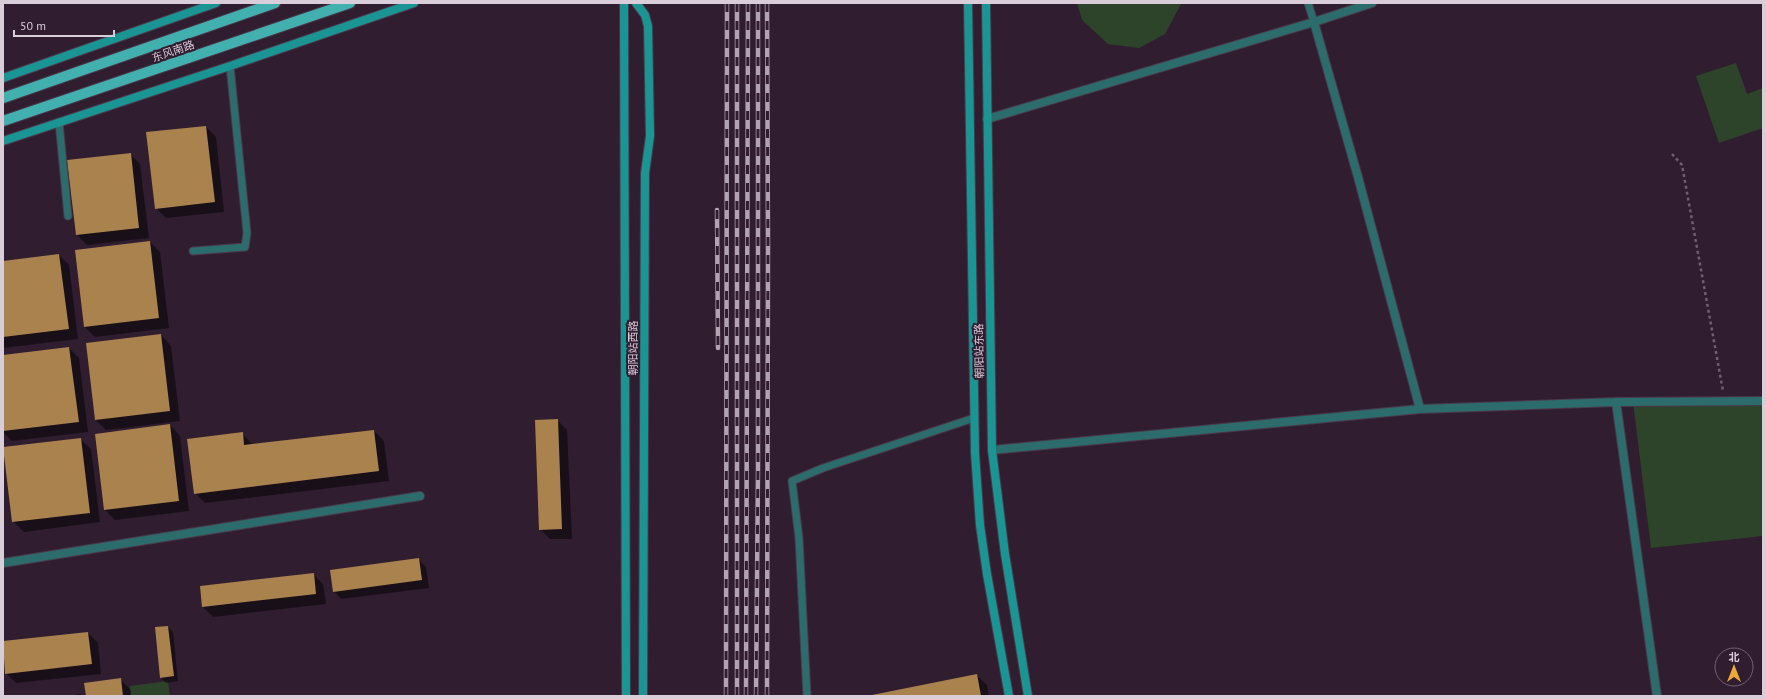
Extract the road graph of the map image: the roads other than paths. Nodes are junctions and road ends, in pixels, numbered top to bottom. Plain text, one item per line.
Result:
1 (216, 3) edge
2 (275, 3) edge
3 (350, 3) edge
4 (414, 3) edge
5 (624, 3) edge
6 (636, 3) edge
7 (968, 3) edge
8 (986, 3) edge
9 (1308, 3) edge
10 (1372, 3) edge
11 (1314, 22) junction
12 (230, 66) junction
13 (3, 78) edge
14 (3, 98) edge
15 (987, 119) junction
16 (3, 121) edge
17 (59, 122) junction
18 (3, 141) edge
19 (68, 216) dead end
20 (193, 251) dead end
21 (1763, 401) edge
22 (1616, 402) junction
23 (1420, 409) junction
24 (974, 418) junction
25 (992, 450) junction
26 (420, 496) dead end
27 (3, 563) edge
28 (626, 696) edge
29 (643, 696) edge
30 (807, 696) edge
31 (1009, 696) edge
32 (1028, 696) edge
33 (1657, 696) edge

1 - 13 main road
2 - 14 main road, 东风南路
3 - 16 main road, 东风南路
4 - 12 main road
5 - 28 main road, 朝阳站西路
6 - 29 main road, 朝阳站西路
7 - 24 main road, 朝阳站东路
8 - 15 main road, 朝阳站东路
9 - 11 lane
10 - 11 street
11 - 15 street
11 - 23 street
12 - 17 main road
12 - 20 lane
15 - 25 main road, 朝阳站东路
17 - 18 main road
17 - 19 lane
21 - 22 street
22 - 23 street
22 - 33 street
23 - 25 street
24 - 30 lane
24 - 31 main road, 朝阳站东路
25 - 32 main road, 朝阳站东路
26 - 27 street

